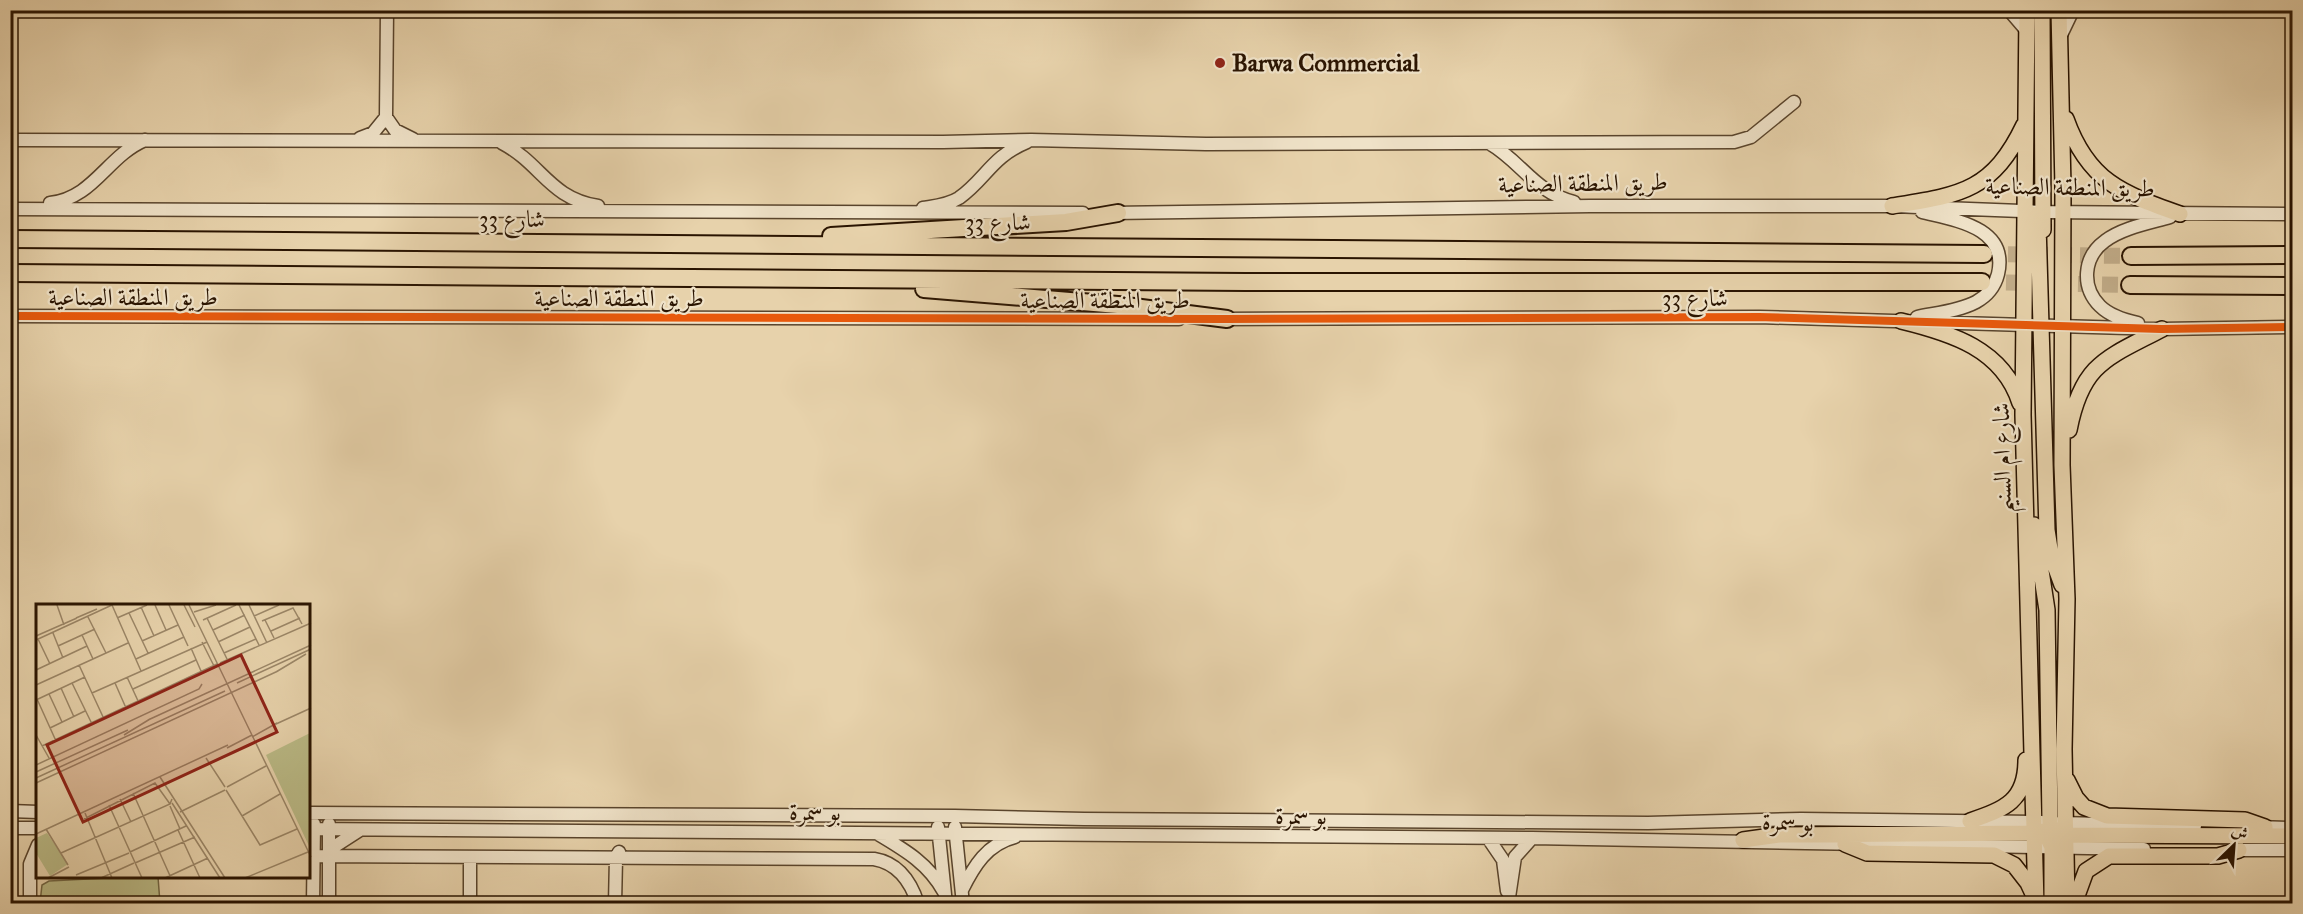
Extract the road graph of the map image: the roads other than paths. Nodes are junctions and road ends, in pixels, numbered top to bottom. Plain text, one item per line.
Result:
1 (387, 10) edge
2 (2009, 10) edge
3 (2027, 10) edge
4 (2042, 10) edge
5 (2059, 10) edge
6 (2073, 10) edge
7 (2027, 31) junction
8 (2060, 36) junction
9 (1794, 102) dead end
10 (2061, 105) junction
11 (386, 117) junction
12 (2026, 119) junction
13 (149, 138) junction
14 (10, 140) edge
15 (1031, 140) junction
16 (351, 141) junction
17 (500, 141) junction
18 (425, 142) junction
19 (1488, 142) junction
20 (1590, 206) junction
21 (1892, 206) junction
22 (10, 208) edge
23 (2025, 211) junction
24 (634, 212) junction
25 (2044, 212) junction
26 (2063, 212) junction
27 (1118, 213) junction
28 (886, 214) junction
29 (2180, 214) junction
30 (2292, 214) edge
31 (10, 239) edge
32 (792, 245) junction
33 (1984, 254) tunnel mouth
34 (2292, 255) edge
35 (2131, 256) tunnel mouth
36 (10, 273) edge
37 (848, 279) junction
38 (1982, 282) tunnel mouth
39 (2130, 285) tunnel mouth
40 (2292, 286) edge
41 (10, 316) edge
42 (1227, 319) junction
43 (1901, 321) junction
44 (2024, 324) junction
45 (2040, 325) junction
46 (2062, 325) junction
47 (2292, 327) edge
48 (2162, 328) junction
49 (2023, 415) junction
50 (2062, 465) junction
51 (2024, 466) junction
52 (2067, 599) junction
53 (2031, 680) junction
54 (2064, 749) junction
55 (10, 811) edge
56 (36, 812) edge
57 (312, 813) edge
58 (330, 813) junction
59 (937, 816) junction
60 (955, 816) junction
61 (1970, 820) junction
62 (2265, 827) junction
63 (10, 828) edge
64 (36, 828) edge
65 (2292, 828) edge
66 (312, 829) edge
67 (329, 830) junction
68 (360, 830) junction
69 (876, 833) junction
70 (938, 833) junction
71 (955, 834) junction
72 (1022, 835) junction
73 (2051, 835) junction
74 (2292, 836) edge
75 (1488, 838) junction
76 (1532, 838) junction
77 (1743, 840) junction
78 (1845, 844) junction
79 (36, 850) edge
80 (2239, 850) junction
81 (2292, 850) edge
82 (311, 852) edge
83 (329, 853) junction
84 (617, 855) junction
85 (470, 857) junction
86 (34, 879) edge
87 (945, 897) edge
88 (962, 897) edge
89 (1508, 901) edge
90 (2036, 902) edge
91 (30, 903) edge
92 (313, 903) edge
93 (329, 903) edge
94 (470, 903) edge
95 (615, 903) edge
96 (918, 903) edge
97 (2052, 903) edge
98 (2067, 903) edge
99 (2074, 903) edge

1 - 11 street
2 - 7 street
3 - 7 main road, شارع ام السنيم
4 - 25 main road
5 - 8 main road, شارع ام السنيم
6 - 8 street
7 - 12 main road, شارع ام السنيم
8 - 10 main road, شارع ام السنيم
9 - 19 street, طريق المنطقة الصناعية
10 - 26 main road, شارع ام السنيم
10 - 29 main road
11 - 16 street
11 - 18 street
12 - 21 main road
12 - 23 main road, شارع ام السنيم
13 - 14 street, طريق المنطقة الصناعية
13 - 16 street, طريق المنطقة الصناعية
13 - 22 street
15 - 17 street, طريق المنطقة الصناعية
15 - 19 street, طريق المنطقة الصناعية
15 - 28 street
16 - 18 street, طريق المنطقة الصناعية
17 - 18 street, طريق المنطقة الصناعية
17 - 24 street
19 - 20 street
20 - 21 street, طريق المنطقة الصناعية
20 - 27 street, طريق المنطقة الصناعية
21 - 23 street, طريق المنطقة الصناعية
21 - 43 street
22 - 24 street, طريق المنطقة الصناعية
23 - 25 street, طريق المنطقة الصناعية
23 - 44 main road, شارع ام السنيم
23 - 45 main road
24 - 28 street, طريق المنطقة الصناعية
25 - 26 street, طريق المنطقة الصناعية
25 - 46 main road
26 - 29 street, طريق المنطقة الصناعية
26 - 46 main road, شارع ام السنيم
27 - 28 street, طريق المنطقة الصناعية
27 - 32 highway
29 - 30 street, طريق المنطقة الصناعية
29 - 48 street
31 - 32 highway, شارع 33
32 - 33 highway, شارع 33
34 - 35 highway
36 - 37 highway, شارع 33
37 - 38 highway, شارع 33
37 - 42 highway
39 - 40 highway
41 - 42 street, طريق المنطقة الصناعية
42 - 43 street, شارع 33
43 - 44 street, شارع 33
43 - 49 main road
44 - 45 street, شارع 33
44 - 49 main road, شارع ام السنيم
45 - 46 street, شارع 33
45 - 52 main road
46 - 48 street, شارع 33
46 - 50 main road, شارع ام السنيم
47 - 48 street
48 - 50 main road
49 - 51 main road, شارع ام السنيم
50 - 52 main road, شارع ام السنيم
51 - 53 main road, شارع ام السنيم
51 - 73 main road
52 - 54 main road, شارع ام السنيم
53 - 61 main road
53 - 73 main road, شارع ام السنيم
54 - 62 main road
54 - 73 main road, شارع ام السنيم
55 - 56 street
57 - 58 street, بو سمرة
57 - 66 street
58 - 59 street, بو سمرة
58 - 67 street
59 - 60 street, بو سمرة
59 - 70 street
60 - 61 street, بو سمرة
60 - 71 street
61 - 73 street, بو سمرة
62 - 65 street, بو سمرة
62 - 73 street, بو سمرة
63 - 64 street
66 - 67 street, بو سمرة
66 - 82 street
67 - 68 street, بو سمرة
67 - 83 street
68 - 69 street, بو سمرة
68 - 83 street
69 - 70 street, بو سمرة
69 - 87 street
70 - 71 street, بو سمرة
70 - 87 street
71 - 72 street, بو سمرة
71 - 88 street
72 - 75 street, بو سمرة
72 - 88 street
73 - 74 main road
73 - 77 main road
73 - 78 street, بو سمرة
73 - 80 street, بو سمرة
73 - 90 main road, شارع ام السنيم
73 - 97 main road
73 - 98 main road, شارع ام السنيم
75 - 76 street, بو سمرة
75 - 89 street
76 - 77 street, بو سمرة
76 - 89 street
77 - 78 street, بو سمرة
78 - 90 main road
79 - 86 street
80 - 81 street, بو سمرة
80 - 99 main road
82 - 83 street
82 - 92 street
83 - 85 street
83 - 93 street
84 - 85 street
84 - 95 street
84 - 96 street
85 - 94 street
86 - 91 street

